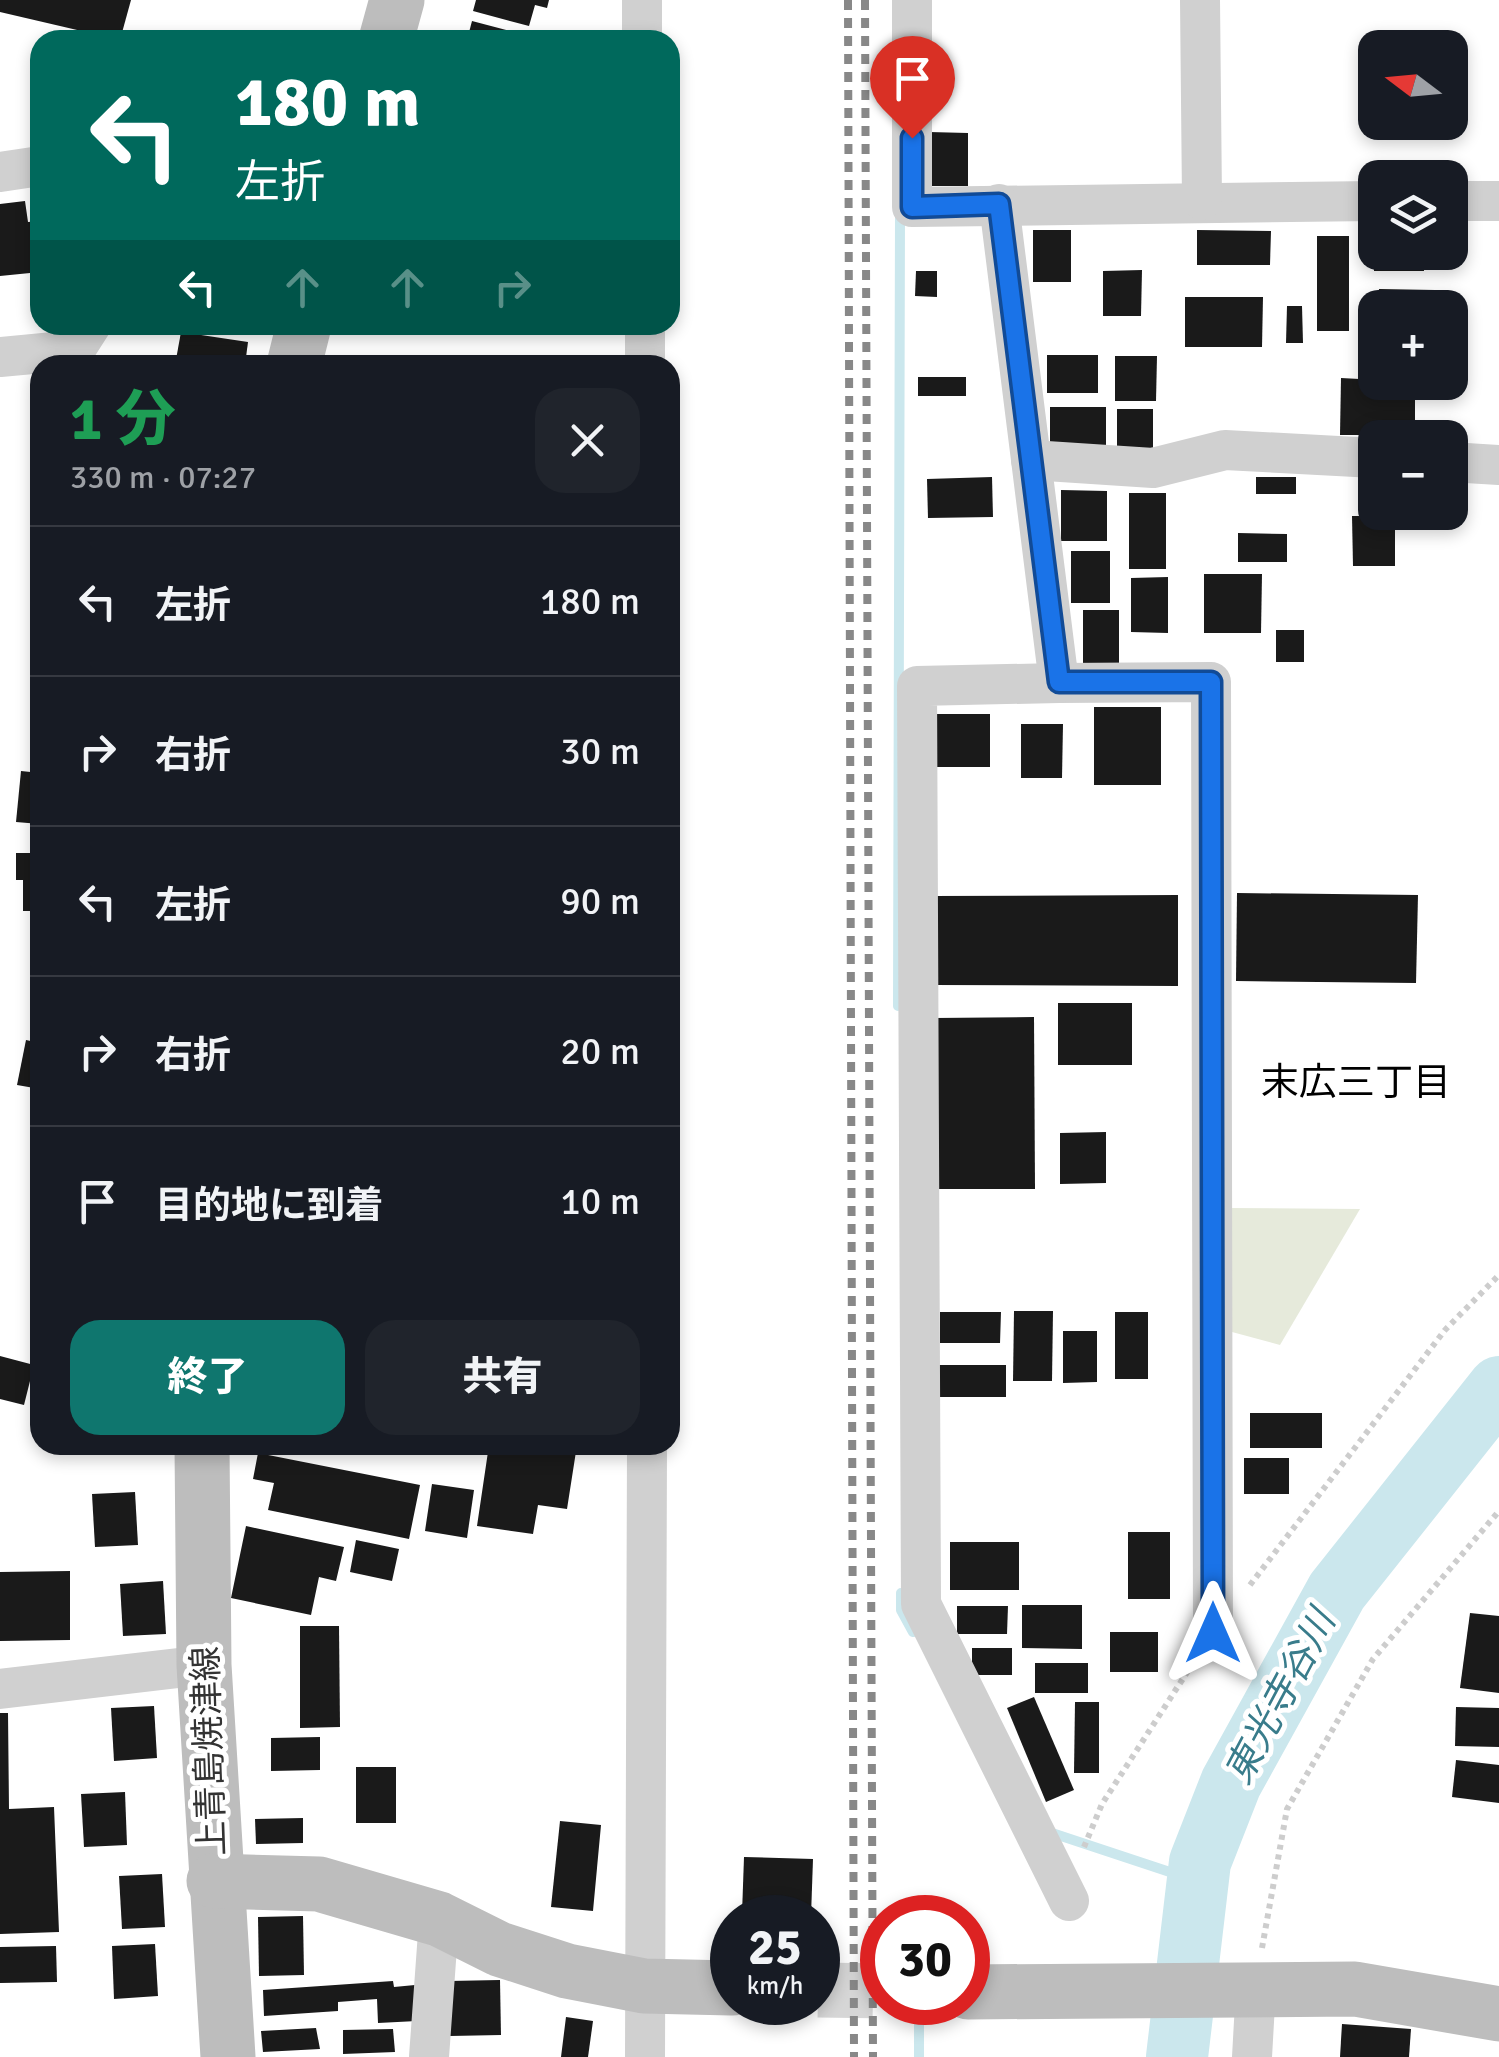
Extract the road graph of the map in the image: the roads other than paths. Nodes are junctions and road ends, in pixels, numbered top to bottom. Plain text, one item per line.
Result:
1 (398, 0) edge
2 (642, 0) edge
3 (912, 0) edge
4 (1200, 0) edge
5 (389, 30) edge
6 (642, 30) edge
7 (30, 168) edge
8 (0, 172) edge
9 (1202, 200) junction
10 (1358, 201) edge
11 (1468, 201) edge
12 (1499, 201) edge
13 (999, 204) junction
14 (81, 347) edge
15 (0, 356) edge
16 (1358, 457) edge
17 (1031, 460) junction
18 (1468, 463) edge
19 (1499, 465) edge
20 (1059, 682) junction
21 (202, 1455) edge
22 (646, 1455) edge
23 (1213, 1633) dead end
24 (204, 1665) junction
25 (0, 1689) edge
26 (214, 1881) junction
27 (1068, 1901) dead end
28 (440, 1919) junction
29 (644, 1986) junction
30 (1247, 1986) junction
31 (710, 1988) edge
32 (990, 1992) edge
33 (1499, 2014) edge
34 (228, 2057) edge
35 (429, 2057) edge
36 (645, 2057) edge
37 (1252, 2057) edge

1 - 5 street
2 - 6 street
3 - 13 street
4 - 9 street
7 - 8 street
9 - 10 street
9 - 13 street
11 - 12 street
13 - 17 street
14 - 15 street
16 - 17 street
17 - 20 street
18 - 19 street
20 - 23 street
20 - 27 street
21 - 24 street, 上青島焼津線
22 - 29 street
24 - 25 street
24 - 26 street, 上青島焼津線
26 - 28 street
26 - 34 street, 上青島焼津線
28 - 29 street
28 - 35 street
29 - 31 street
29 - 36 street
30 - 32 street
30 - 33 street
30 - 37 street

